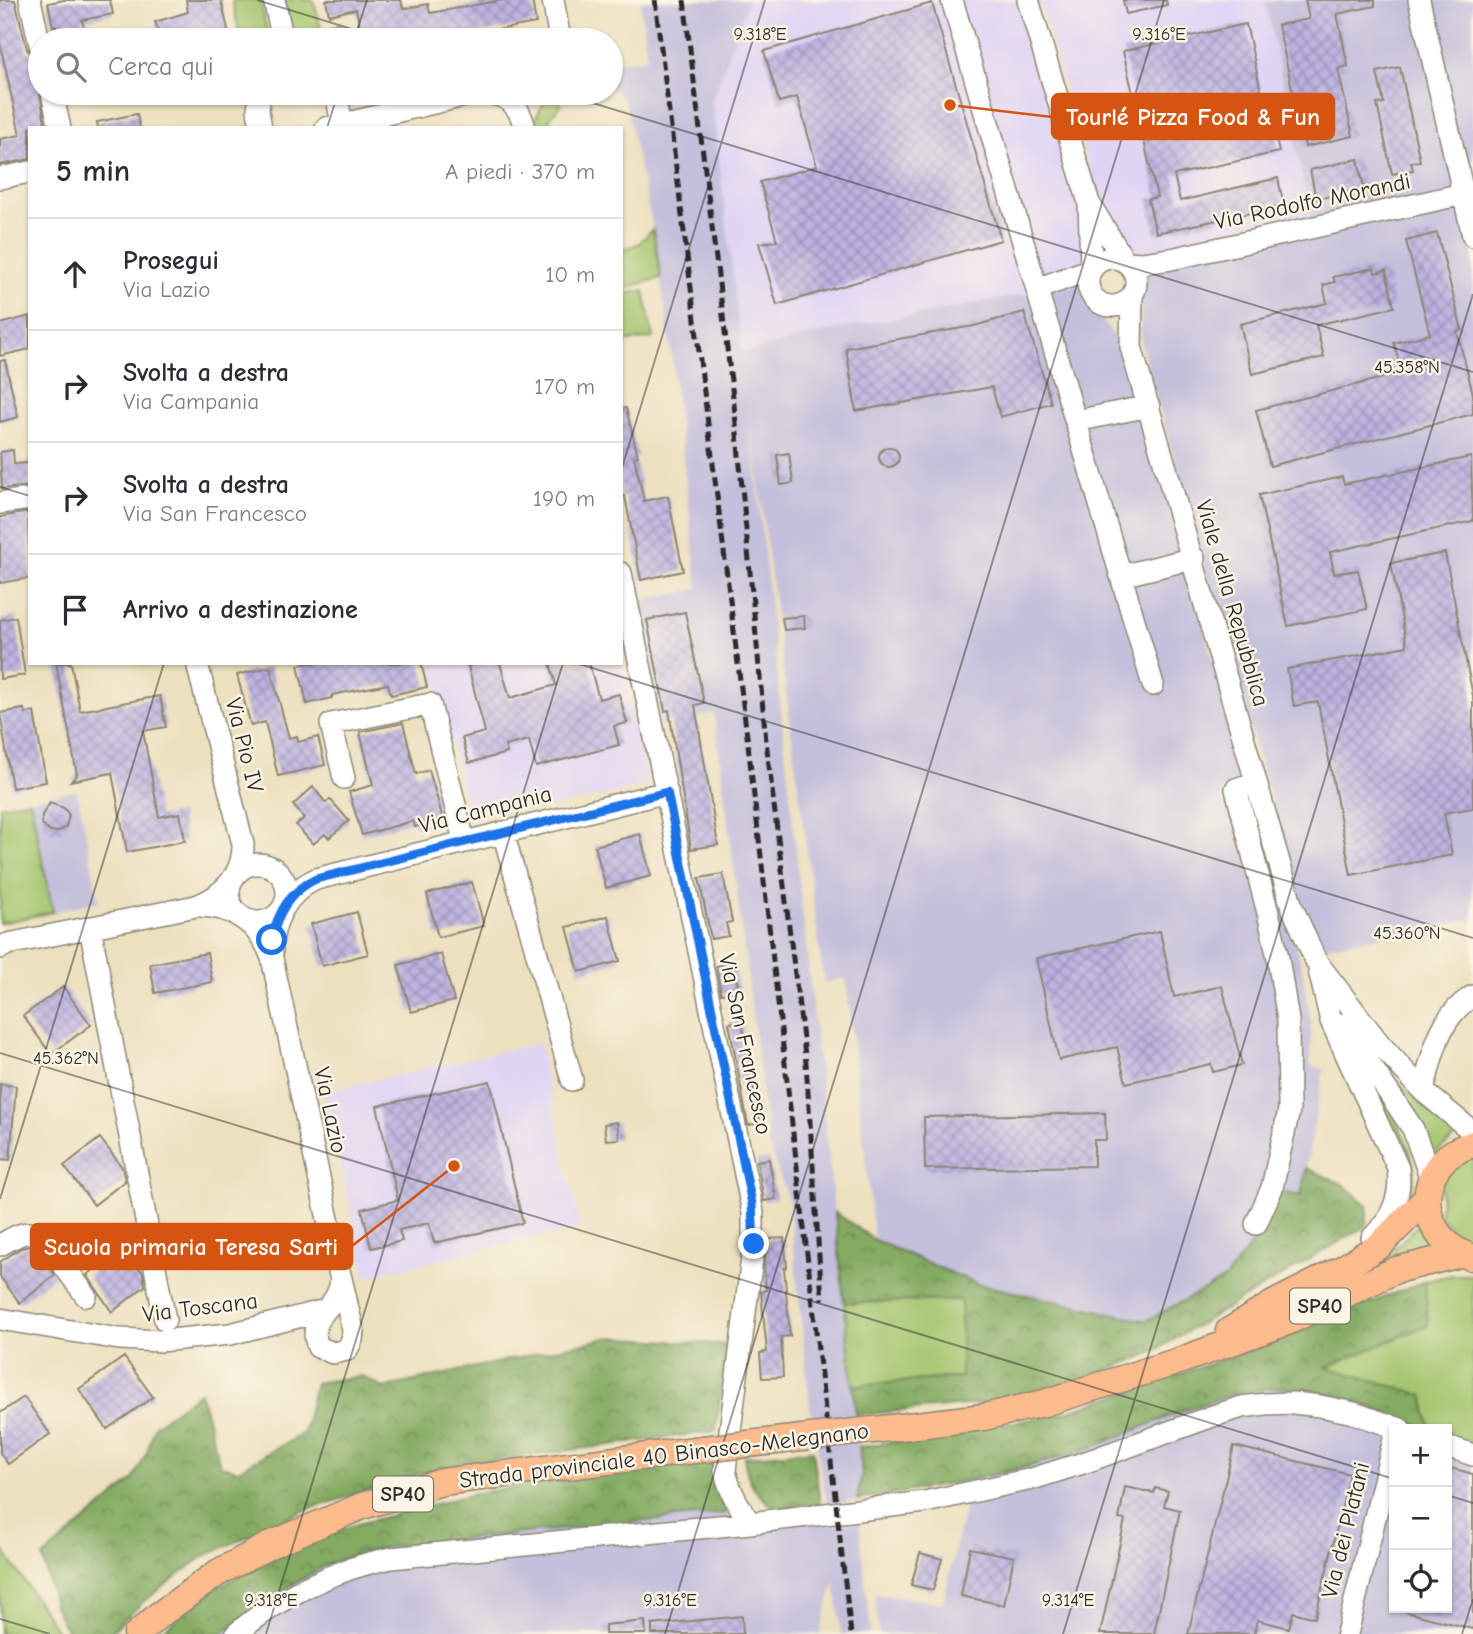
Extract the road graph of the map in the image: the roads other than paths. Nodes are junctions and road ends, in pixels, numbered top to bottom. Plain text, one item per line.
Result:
1 (30, 0) edge
2 (274, 0) edge
3 (552, 0) edge
4 (952, 0) edge
5 (1028, 0) edge
6 (1419, 0) edge
7 (36, 28) edge
8 (280, 28) edge
9 (558, 28) edge
10 (55, 105) edge
11 (258, 105) edge
12 (335, 105) edge
13 (425, 105) edge
14 (517, 105) edge
15 (60, 126) edge
16 (261, 126) edge
17 (334, 126) edge
18 (524, 126) edge
19 (1466, 171) edge
20 (28, 172) edge
21 (0, 178) edge
22 (1463, 194) junction
23 (1089, 203) junction
24 (1473, 236) edge
25 (1171, 259) junction
26 (1125, 262) junction
27 (1091, 269) junction
28 (1059, 282) junction
29 (1037, 289) junction
30 (1134, 291) junction
31 (1095, 299) junction
32 (1131, 346) junction
33 (1149, 406) junction
34 (1076, 421) junction
35 (28, 499) edge
36 (0, 503) edge
37 (1194, 558) junction
38 (1121, 576) junction
39 (623, 583) edge
40 (198, 665) edge
41 (1153, 685) dead end
42 (344, 778) dead end
43 (1256, 782) junction
44 (667, 792) junction
45 (503, 832) junction
46 (242, 839) junction
47 (464, 841) junction
48 (272, 868) junction
49 (233, 879) junction
50 (316, 879) junction
51 (196, 906) junction
52 (283, 906) junction
53 (1292, 907) junction
54 (1269, 916) junction
55 (244, 918) junction
56 (90, 928) junction
57 (0, 948) edge
58 (272, 958) junction
59 (1317, 961) junction
60 (1473, 996) edge
61 (1326, 1003) junction
62 (572, 1080) dead end
63 (1423, 1091) junction
64 (1473, 1132) edge
65 (1473, 1144) edge
66 (1429, 1188) junction
67 (1256, 1224) dead end
68 (0, 1245) edge
69 (1467, 1256) edge
70 (1342, 1269) junction
71 (340, 1274) junction
72 (86, 1296) dead end
73 (322, 1311) junction
74 (0, 1319) edge
75 (165, 1321) dead end
76 (1180, 1361) junction
77 (1389, 1428) edge
78 (1452, 1448) edge
79 (1473, 1455) edge
80 (1389, 1463) edge
81 (750, 1523) junction
82 (137, 1634) edge
83 (236, 1634) edge
84 (1347, 1634) edge

1 - 7 street
2 - 8 street
3 - 9 street
4 - 29 street
5 - 23 street, Viale della Repubblica
6 - 19 street
10 - 15 street
11 - 16 street
12 - 17 street
13 - 17 street
14 - 18 street
19 - 22 street
20 - 21 street
22 - 24 street
22 - 25 street, Via Rodolfo Morandi
23 - 26 street, Viale della Repubblica
23 - 27 street, Viale della Repubblica
25 - 26 street, Via Rodolfo Morandi
25 - 30 street, Via Rodolfo Morandi
26 - 27 street
26 - 30 street, Viale della Repubblica
27 - 28 street
27 - 31 street, Viale della Repubblica
28 - 29 street
28 - 31 street
29 - 34 street
30 - 31 street
30 - 32 street, Viale della Repubblica
31 - 32 street, Viale della Repubblica
32 - 33 street, Viale della Repubblica
33 - 34 street
33 - 37 street, Viale della Repubblica
34 - 38 street
35 - 36 street
37 - 38 street
37 - 43 street, Viale della Repubblica
38 - 41 street
39 - 44 street, Via San Francesco
40 - 46 street, Via Pio IV
42 - 47 street
43 - 53 street, Viale della Repubblica
43 - 54 street
44 - 45 street, Via Campania
44 - 81 street, Via San Francesco
45 - 47 street, Via Campania
45 - 62 street
46 - 48 street, Via Pio IV
46 - 49 street, Via Pio IV
47 - 50 street, Via Campania
48 - 49 street
48 - 50 street, Via Campania
48 - 52 street
49 - 51 street
49 - 55 street
50 - 52 street, Via Campania
51 - 55 street
51 - 56 street
52 - 55 street
52 - 58 street, Via Lazio
53 - 54 street
53 - 59 street, Viale della Repubblica
54 - 67 street
55 - 58 street, Via Lazio
56 - 57 street
56 - 75 street
58 - 71 street, Via Lazio
59 - 61 street
59 - 63 street
60 - 63 street
61 - 66 street
61 - 70 street
63 - 64 street
65 - 66 main road, Strada provinciale 40 Binasco-Melegnano / SP40
66 - 69 main road, Strada provinciale 40 Binasco-Melegnano / SP40
66 - 70 main road, Strada provinciale 40 Binasco-Melegnano / SP40
68 - 72 street
69 - 76 main road, Strada provinciale 40 Binasco-Melegnano / SP40
70 - 76 main road, Strada provinciale 40 Binasco-Melegnano / SP40
71 - 73 street, Via Lazio
71 - 73 street, Via Lazio
73 - 74 street, Via Toscana
76 - 82 main road, Strada provinciale 40 Binasco-Melegnano / SP40, bridge
77 - 81 street
78 - 79 street
80 - 84 street, Via dei Platani
81 - 83 street

